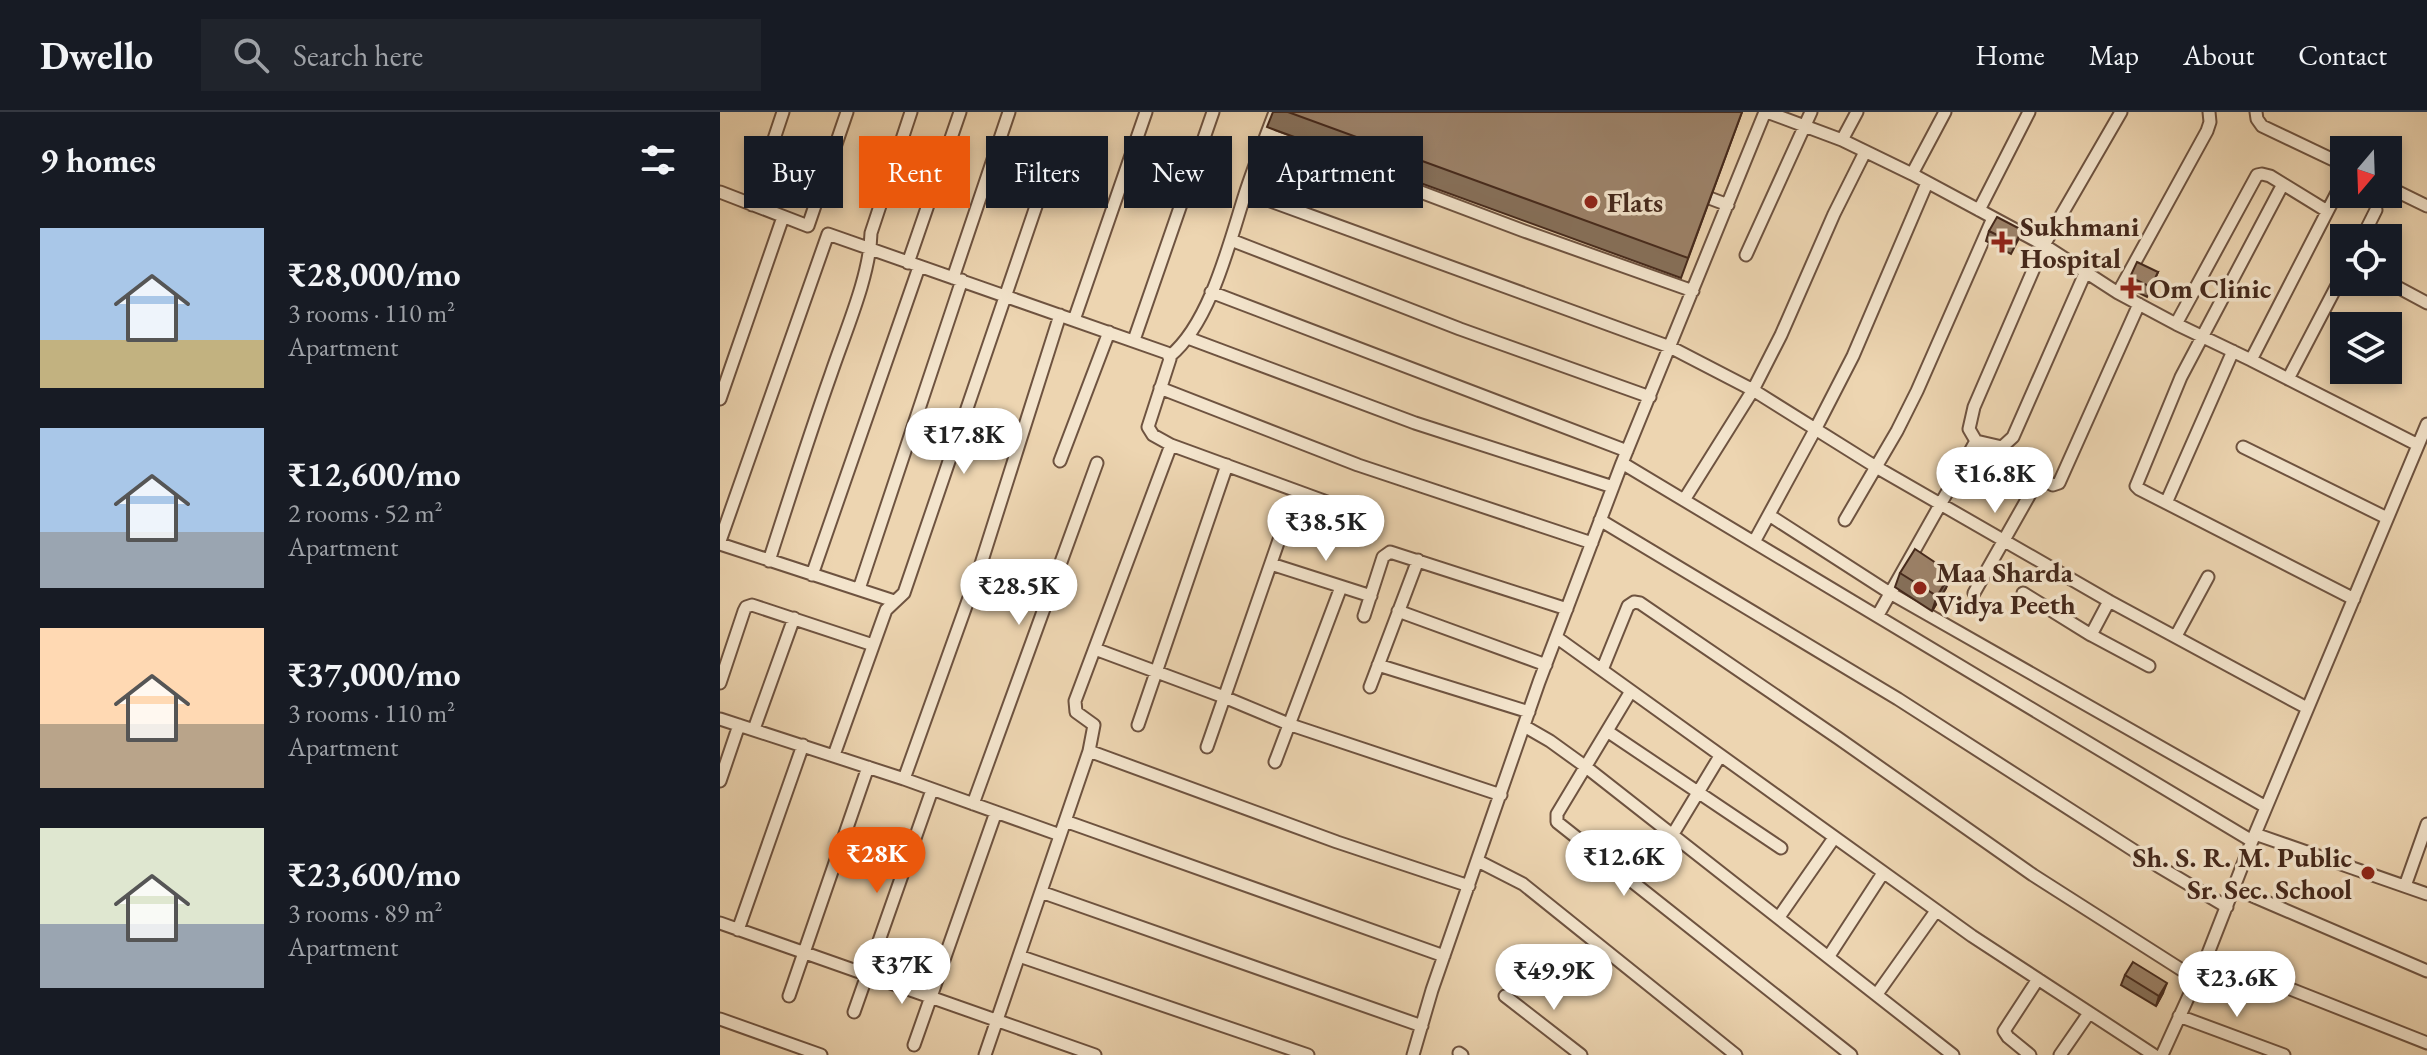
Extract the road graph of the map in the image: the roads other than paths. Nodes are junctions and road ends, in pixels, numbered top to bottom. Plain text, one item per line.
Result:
1 (783, 112) edge
2 (847, 112) edge
3 (911, 112) edge
4 (960, 112) edge
5 (1009, 112) edge
6 (1146, 112) edge
7 (1213, 112) edge
8 (1275, 112) edge
9 (1766, 112) edge
10 (1811, 112) edge
11 (1857, 112) edge
12 (1945, 112) edge
13 (2029, 112) edge
14 (2121, 112) edge
15 (2209, 112) edge
16 (2256, 112) edge
17 (1805, 124) junction
18 (1267, 134) junction
19 (775, 136) edge
20 (1842, 140) junction
21 (1865, 152) junction
22 (2330, 158) edge
23 (1912, 174) junction
24 (1927, 183) junction
25 (2283, 184) junction
26 (1688, 190) edge
27 (720, 192) edge
28 (1246, 192) junction
29 (2402, 194) edge
30 (744, 202) edge
31 (1728, 205) junction
32 (2330, 205) edge
33 (2427, 206) edge
34 (760, 208) edge
35 (1036, 208) edge
36 (1979, 210) junction
37 (2376, 210) dead end
38 (2327, 211) junction
39 (783, 217) junction
40 (1993, 218) junction
41 (2369, 224) edge
42 (808, 226) junction
43 (828, 234) junction
44 (1231, 240) junction
45 (2044, 245) junction
46 (870, 249) junction
47 (1746, 255) dead end
48 (914, 265) junction
49 (2086, 271) junction
50 (958, 279) junction
51 (2402, 290) edge
52 (1693, 291) junction
53 (1211, 292) junction
54 (2118, 293) junction
55 (2331, 296) edge
56 (1007, 297) junction
57 (2427, 303) edge
58 (2139, 304) junction
59 (1060, 315) junction
60 (1074, 320) junction
61 (2176, 324) junction
62 (1109, 332) junction
63 (2201, 337) junction
64 (1188, 338) junction
65 (1134, 340) junction
66 (1670, 347) junction
67 (2233, 351) junction
68 (1170, 356) junction
69 (2251, 360) junction
70 (2288, 379) junction
71 (1160, 388) junction
72 (1753, 390) junction
73 (1650, 397) junction
74 (720, 399) edge
75 (2427, 424) edge
76 (1816, 428) junction
77 (1976, 441) junction
78 (1171, 445) junction
79 (2418, 445) junction
80 (2243, 447) dead end
81 (1627, 451) junction
82 (1060, 461) dead end
83 (1097, 463) dead end
84 (1622, 463) junction
85 (1227, 465) junction
86 (1876, 467) junction
87 (1613, 487) junction
88 (1296, 491) junction
89 (1684, 500) junction
90 (1941, 503) junction
91 (2166, 503) junction
92 (1769, 515) junction
93 (1368, 517) dead end
94 (2387, 518) junction
95 (1600, 520) junction
96 (1845, 520) dead end
97 (2004, 540) junction
98 (720, 542) edge
99 (1754, 542) junction
100 (1592, 543) junction
101 (1418, 560) junction
102 (769, 561) junction
103 (1271, 564) junction
104 (812, 575) junction
105 (2208, 577) dead end
106 (1341, 587) junction
107 (859, 589) junction
108 (1890, 593) junction
109 (1974, 593) dead end
110 (2023, 593) dead end
111 (1371, 596) junction
112 (2354, 599) junction
113 (894, 601) junction
114 (2109, 601) junction
115 (1567, 609) junction
116 (1398, 611) junction
117 (1878, 615) junction
118 (1364, 616) dead end
119 (794, 618) junction
120 (2091, 635) junction
121 (2176, 636) junction
122 (1556, 637) junction
123 (873, 645) junction
124 (1095, 649) junction
125 (1378, 665) junction
126 (1546, 665) junction
127 (2149, 666) dead end
128 (1602, 670) junction
129 (1156, 672) junction
130 (720, 683) edge
131 (1370, 687) dead end
132 (1631, 691) junction
133 (1224, 697) junction
134 (2307, 708) junction
135 (1529, 712) junction
136 (720, 719) edge
137 (739, 725) junction
138 (1138, 725) dead end
139 (1291, 725) junction
140 (1524, 726) junction
141 (754, 729) junction
142 (1607, 731) junction
143 (803, 745) junction
144 (1207, 747) dead end
145 (1089, 751) junction
146 (834, 755) junction
147 (1720, 756) junction
148 (1275, 762) dead end
149 (868, 767) junction
150 (1586, 767) junction
151 (904, 779) junction
152 (720, 781) edge
153 (932, 790) junction
154 (1699, 793) junction
155 (1501, 795) junction
156 (973, 804) junction
157 (2266, 807) junction
158 (996, 812) junction
159 (1065, 821) junction
160 (2427, 824) edge
161 (1673, 834) junction
162 (1060, 835) junction
163 (1834, 838) junction
164 (2253, 838) junction
165 (1781, 848) dead end
166 (1478, 861) junction
167 (1883, 873) junction
168 (1469, 886) junction
169 (2405, 886) junction
170 (2234, 888) junction
171 (1041, 892) junction
172 (2427, 894) edge
173 (2227, 907) junction
174 (1936, 911) junction
175 (1779, 917) junction
176 (720, 923) edge
177 (738, 930) junction
178 (805, 953) junction
179 (1019, 956) junction
180 (1444, 956) junction
181 (1829, 956) junction
182 (2207, 956) junction
183 (2427, 971) edge
184 (867, 975) junction
185 (2038, 979) junction
186 (2196, 979) junction
187 (1877, 994) junction
188 (789, 996) dead end
189 (1505, 996) dead end
190 (929, 997) junction
191 (854, 1012) dead end
192 (2089, 1013) junction
193 (2179, 1016) junction
194 (720, 1019) edge
195 (997, 1021) junction
196 (1422, 1026) junction
197 (2427, 1043) edge
198 (914, 1045) dead end
199 (821, 1055) edge
200 (985, 1055) edge
201 (1095, 1055) edge
202 (1308, 1055) edge
203 (1413, 1055) edge
204 (1581, 1055) edge
205 (1736, 1055) edge
206 (1851, 1055) edge
207 (1953, 1055) edge
208 (2030, 1055) edge
209 (2060, 1055) edge
210 (2154, 1055) edge
211 (2162, 1055) edge
212 (2284, 1055) edge

1 - 19 street
2 - 42 street
3 - 46 street
4 - 48 street
5 - 50 street
6 - 60 street
7 - 65 street
8 - 18 street
9 - 17 street
9 - 31 street
10 - 17 street
11 - 20 street
12 - 23 street
13 - 36 street
14 - 45 street
15 - 54 street
16 - 22 street
17 - 20 street
17 - 47 street
18 - 28 street
18 - 52 street
20 - 21 street
21 - 23 street
21 - 72 street
23 - 24 street
24 - 36 street
24 - 76 street
25 - 38 street
25 - 61 street
25 - 63 street
26 - 31 street
27 - 30 street
28 - 44 street
28 - 66 street
29 - 33 street
31 - 52 street
32 - 38 street
34 - 39 street
35 - 56 street
36 - 40 street
37 - 41 street
38 - 69 street
39 - 42 street
39 - 74 street
40 - 45 street
40 - 86 street
42 - 43 street
43 - 46 street
43 - 98 street
44 - 53 street
44 - 73 street
45 - 49 street
45 - 77 street
46 - 48 street
46 - 102 street
48 - 50 street
48 - 104 street
49 - 54 street
49 - 77 street
50 - 56 street
50 - 107 street
51 - 57 street
52 - 66 street
53 - 64 street
53 - 81 street
54 - 58 street
55 - 70 street
56 - 59 street
56 - 113 street
58 - 61 street
58 - 97 street
59 - 60 street
59 - 151 street
60 - 62 street
61 - 63 street
62 - 65 street
62 - 82 street
63 - 67 street
63 - 91 street
64 - 68 street
64 - 87 street
65 - 68 street
66 - 72 street
66 - 73 street
67 - 69 street
67 - 91 street
68 - 71 street
69 - 70 street
70 - 79 street
71 - 78 street
71 - 100 street
72 - 76 street
72 - 89 street
73 - 81 street
75 - 79 street
76 - 86 street
76 - 92 street
77 - 90 street
78 - 85 street
78 - 124 street
79 - 94 street
80 - 94 street
81 - 84 street
83 - 156 street
84 - 87 street
84 - 89 street
85 - 88 street
85 - 129 street
86 - 90 street
86 - 96 street
87 - 95 street
88 - 93 street
88 - 103 street
89 - 99 street
90 - 97 street
90 - 108 street
91 - 112 street
92 - 99 street
92 - 108 street
94 - 112 street
95 - 100 street
95 - 173 street
97 - 109 street
97 - 114 street
98 - 102 street
99 - 117 street
100 - 115 street
101 - 111 street
101 - 115 street
101 - 116 street
102 - 104 street
103 - 106 street
103 - 133 street
104 - 107 street
105 - 121 street
106 - 111 street
106 - 139 street
107 - 113 street
108 - 117 street
108 - 157 street
110 - 120 street
111 - 118 street
112 - 134 street
113 - 123 street
114 - 120 street
114 - 121 street
115 - 122 street
116 - 125 street
116 - 126 street
117 - 164 street
119 - 123 street
119 - 130 street
119 - 141 street
120 - 127 street
121 - 134 street
122 - 126 street
122 - 128 street
123 - 146 street
124 - 129 street
124 - 145 street
125 - 131 street
125 - 135 street
126 - 135 street
128 - 132 street
128 - 186 street
129 - 133 street
129 - 138 street
132 - 142 street
132 - 147 street
133 - 139 street
133 - 144 street
134 - 157 street
135 - 140 street
136 - 137 street
137 - 141 street
137 - 152 street
139 - 148 street
139 - 155 street
140 - 150 street
140 - 155 street
141 - 143 street
142 - 150 street
142 - 154 street
143 - 146 street
143 - 177 street
145 - 159 street
145 - 168 street
146 - 149 street
147 - 154 street
147 - 163 street
149 - 151 street
149 - 178 street
150 - 161 street
150 - 206 street
151 - 153 street
153 - 156 street
153 - 184 street
154 - 161 street
154 - 165 street
155 - 166 street
156 - 158 street
157 - 164 street
158 - 162 street
158 - 190 street
159 - 162 street
159 - 180 street
160 - 169 street
161 - 175 street
162 - 171 street
163 - 167 street
163 - 175 street
164 - 169 street
164 - 170 street
166 - 168 street
166 - 205 street
167 - 174 street
167 - 181 street
168 - 180 street
169 - 172 street
170 - 173 street
170 - 183 street
171 - 179 street
171 - 196 street
173 - 182 street
174 - 185 street
174 - 187 street
175 - 181 street
176 - 177 street
177 - 178 street
178 - 184 street
178 - 188 street
179 - 195 street
179 - 202 street
180 - 196 street
181 - 187 street
182 - 186 street
182 - 197 street
184 - 190 street
184 - 191 street
185 - 192 street
185 - 208 street
186 - 193 street
187 - 207 street
189 - 204 street
190 - 195 street
190 - 198 street
192 - 209 street
192 - 210 street
193 - 211 street
193 - 212 street
194 - 199 street
195 - 200 street
195 - 201 street
196 - 203 street

